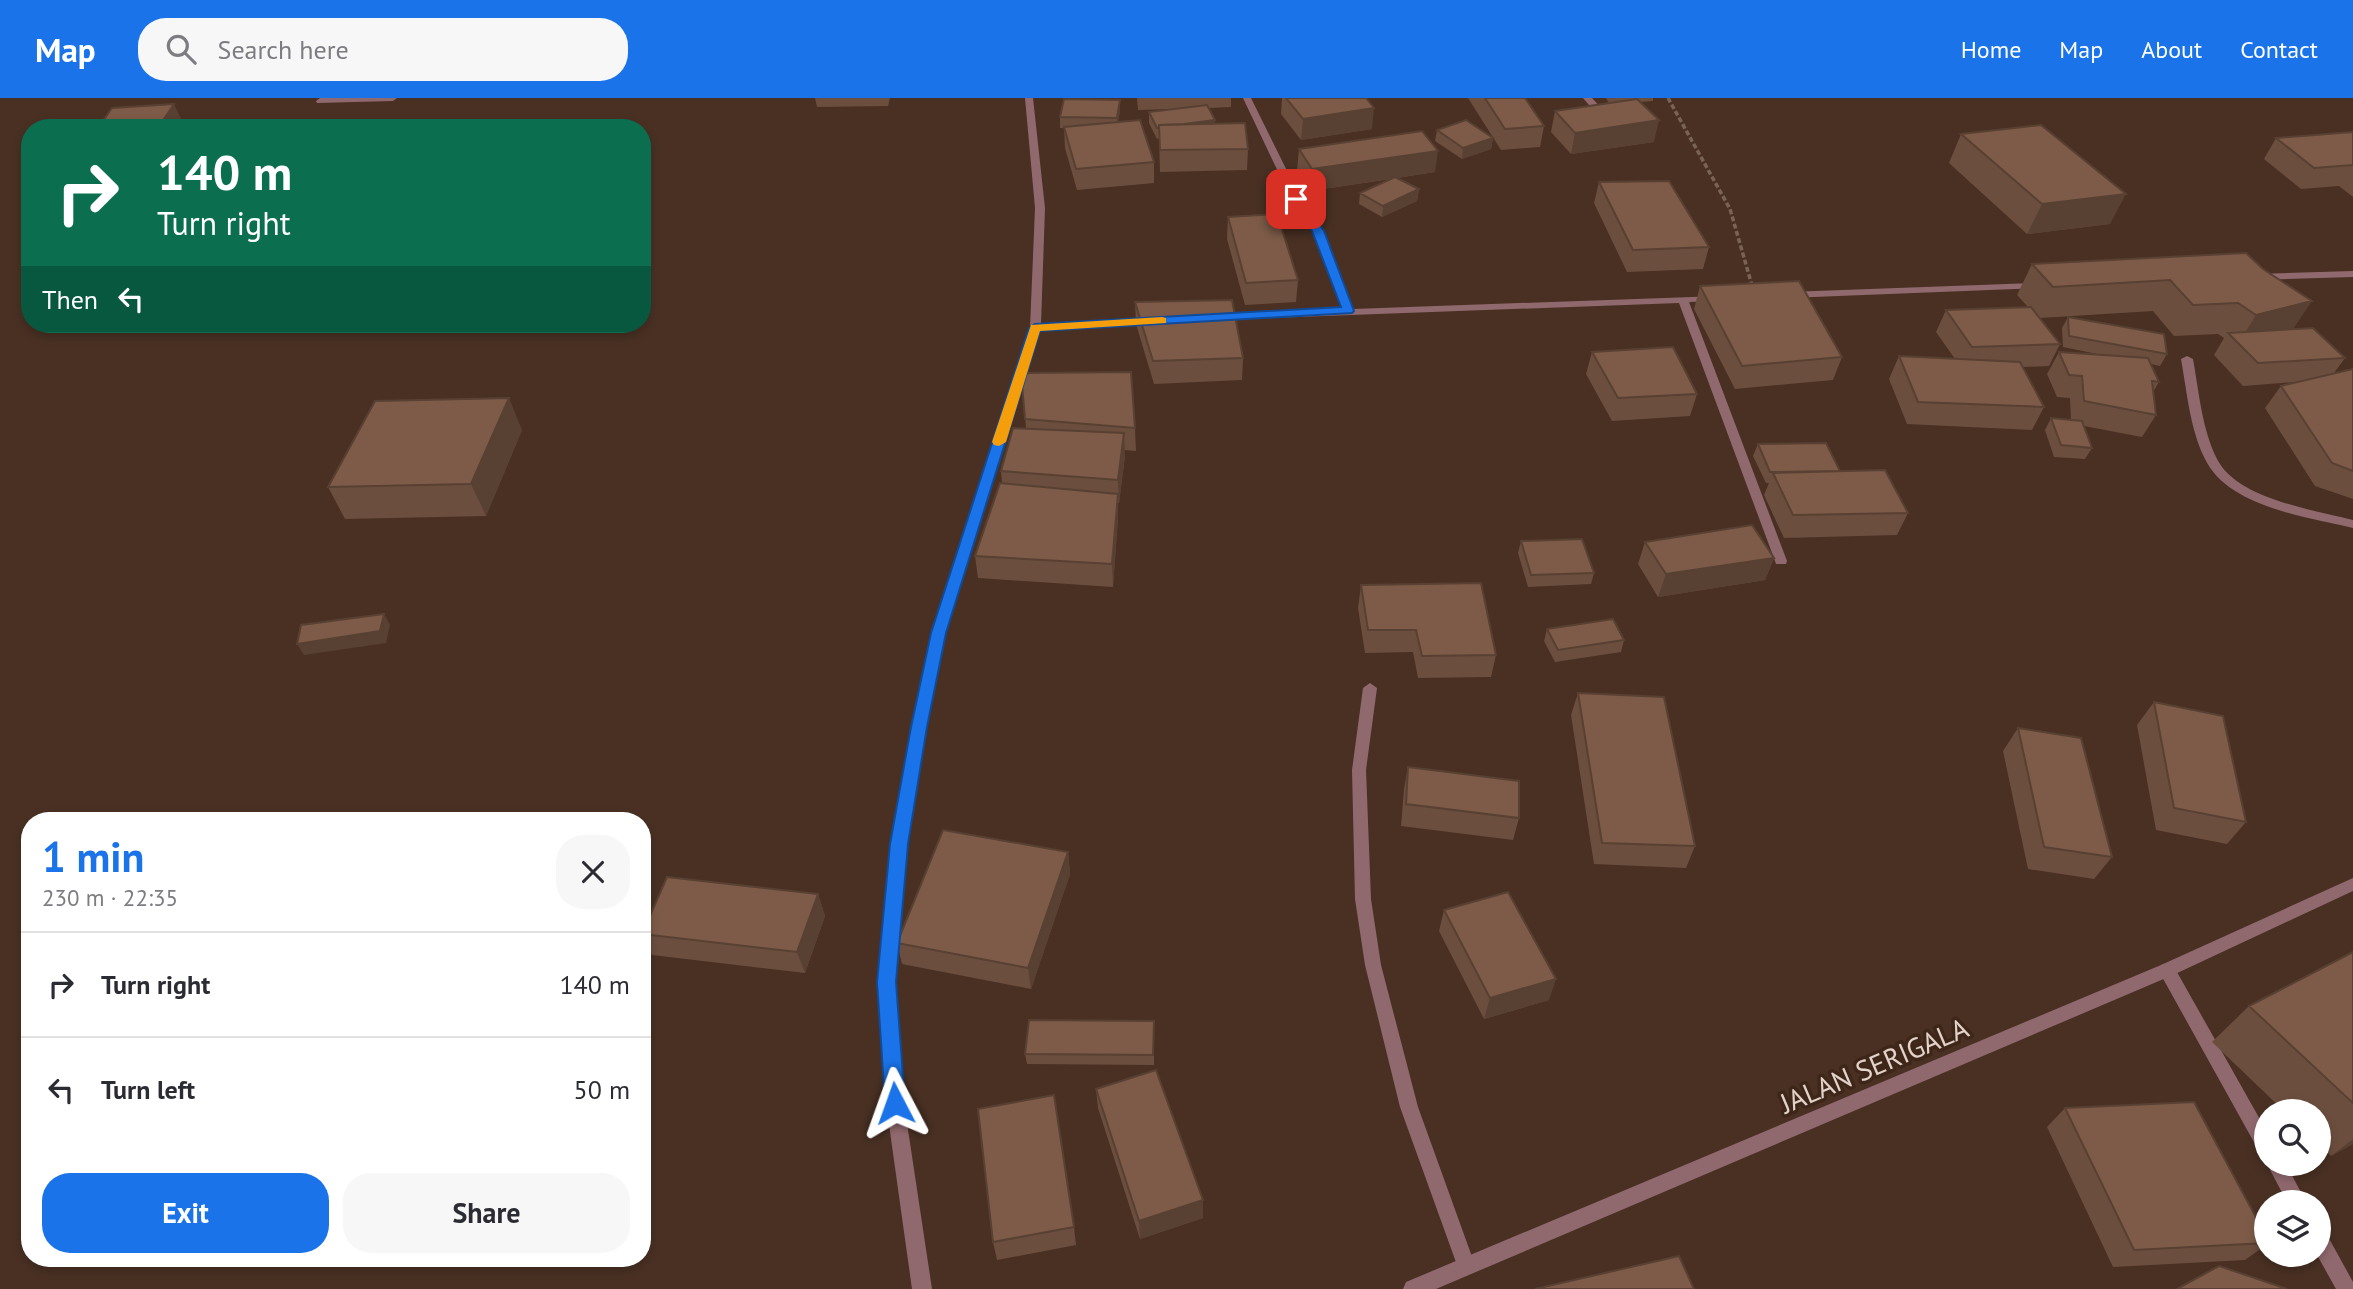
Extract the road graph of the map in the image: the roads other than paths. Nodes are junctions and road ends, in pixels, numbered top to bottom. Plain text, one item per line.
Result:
1 (393, 98) edge
2 (1029, 98) edge
3 (1247, 98) edge
4 (1587, 98) edge
5 (320, 101) dead end
6 (1597, 109) edge
7 (2353, 274) edge
8 (2247, 277) edge
9 (2047, 285) edge
10 (1756, 296) edge
11 (1782, 296) edge
12 (1683, 300) junction
13 (1348, 311) junction
14 (1210, 318) edge
15 (1170, 320) edge
16 (1035, 328) junction
17 (2187, 359) dead end
18 (2353, 524) edge
19 (1781, 561) dead end
20 (1370, 688) dead end
21 (2353, 884) edge
22 (2167, 970) junction
23 (2254, 1126) edge
24 (2331, 1262) edge
25 (1466, 1265) junction
26 (922, 1289) edge
27 (1413, 1289) edge
28 (2346, 1289) edge

1 - 5 street
2 - 16 street
3 - 13 street
4 - 6 street
7 - 8 street
9 - 11 street
10 - 12 street
12 - 13 street
12 - 19 street
13 - 14 street
15 - 16 street
16 - 26 street
17 - 18 street
20 - 25 street
21 - 22 street, JALAN SERIGALA
22 - 23 street
22 - 25 street, JALAN SERIGALA
24 - 28 street
25 - 27 street, JALAN SERIGALA

